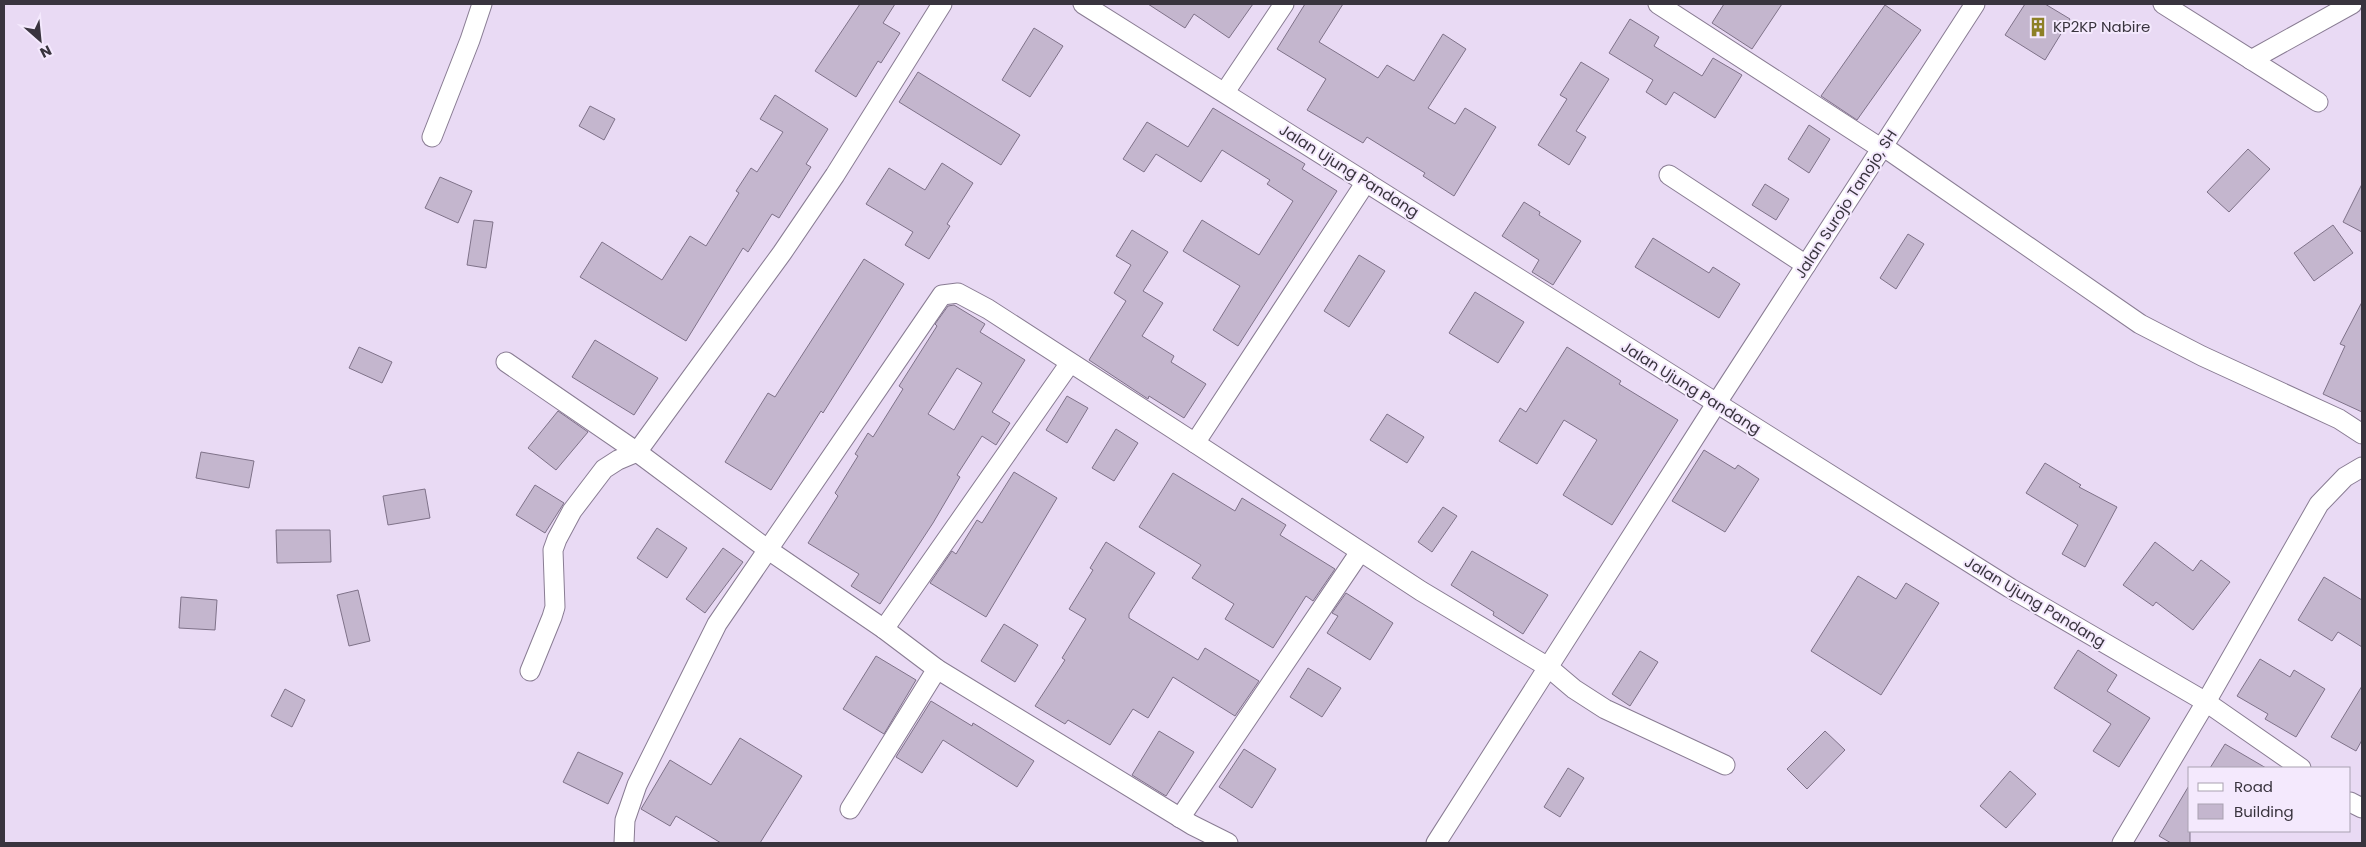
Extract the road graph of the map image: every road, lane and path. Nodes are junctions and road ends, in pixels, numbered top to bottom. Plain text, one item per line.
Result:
1 (482, 4) edge
2 (942, 4) edge
3 (1083, 4) edge
4 (1284, 4) edge
5 (1658, 4) edge
6 (1975, 4) edge
7 (2163, 4) edge
8 (2352, 4) edge
9 (2251, 60) junction
10 (1225, 92) junction
11 (2318, 102) dead end
12 (432, 137) dead end
13 (1883, 148) junction
14 (1669, 175) dead end
15 (1366, 182) junction
16 (1806, 265) junction
17 (506, 362) dead end
18 (1070, 363) junction
19 (1716, 404) junction
20 (2362, 434) edge
21 (1194, 443) junction
22 (638, 452) junction
23 (2362, 465) edge
24 (767, 549) junction
25 (1360, 552) junction
26 (884, 629) junction
27 (1548, 667) junction
28 (937, 669) junction
29 (530, 671) dead end
30 (2206, 702) junction
31 (1725, 765) dead end
32 (2300, 767) edge
33 (850, 808) dead end
34 (1180, 818) junction
35 (624, 843) edge
36 (1228, 843) edge
37 (1436, 843) edge
38 (2122, 843) edge

1 - 12 street
2 - 22 street
3 - 10 street, Jalan Ujung Pandang
4 - 10 street
5 - 13 street
6 - 13 street, Jalan Surojo Tanojo, SH
7 - 9 street
8 - 9 street
9 - 11 street
10 - 15 street, Jalan Ujung Pandang
13 - 16 street, Jalan Surojo Tanojo, SH
13 - 20 street
14 - 16 street
15 - 19 street, Jalan Ujung Pandang
15 - 21 street
16 - 19 street, Jalan Surojo Tanojo, SH
17 - 22 street
18 - 21 street
18 - 24 street
18 - 26 street
19 - 27 street, Jalan Surojo Tanojo, SH
19 - 30 street, Jalan Ujung Pandang
21 - 25 street
22 - 24 street
22 - 29 street
23 - 30 street
24 - 26 street
24 - 35 street
25 - 27 street
25 - 34 street
26 - 28 street
27 - 31 street
27 - 37 street, Jalan Surojo Tanojo, SH
28 - 33 street
28 - 34 street
30 - 32 street, Jalan Ujung Pandang
30 - 38 street
34 - 36 street

